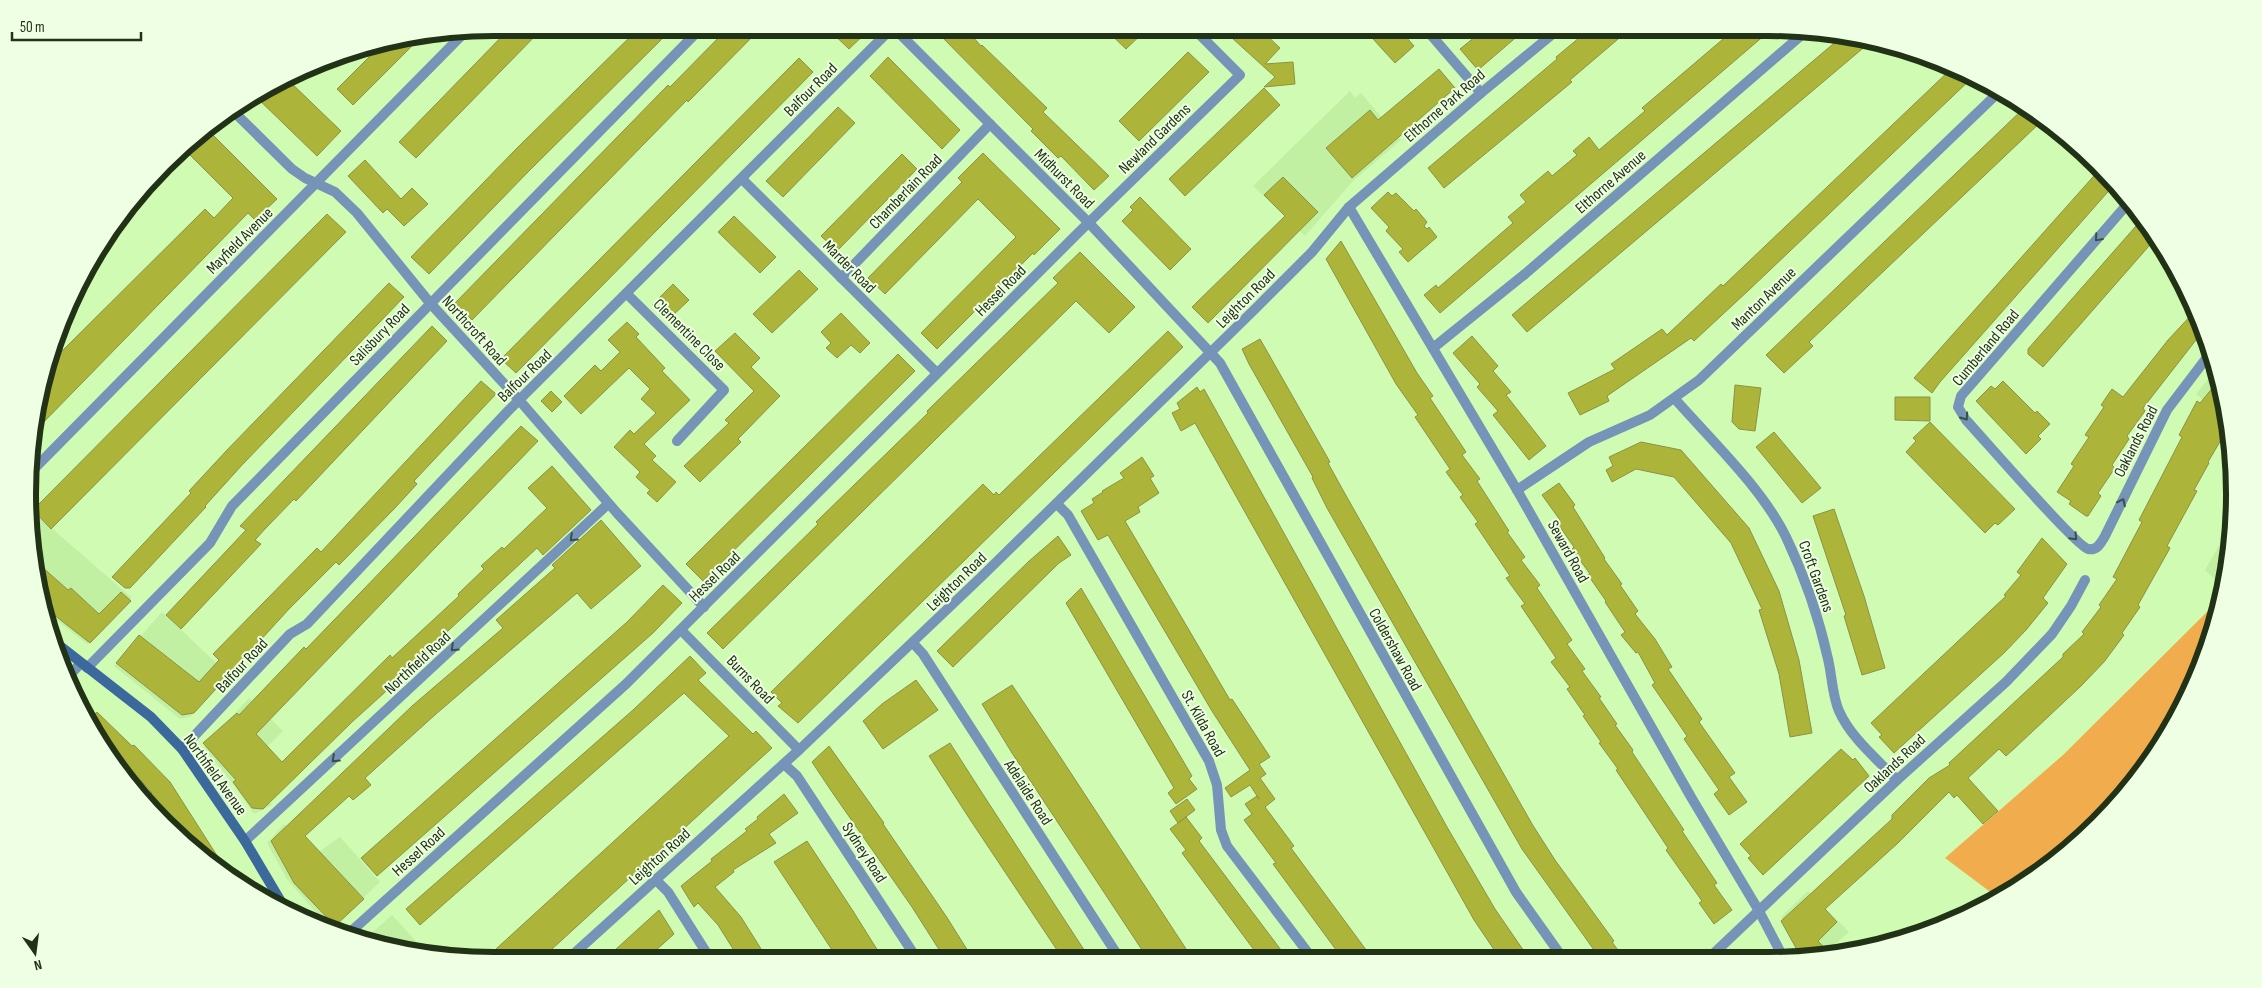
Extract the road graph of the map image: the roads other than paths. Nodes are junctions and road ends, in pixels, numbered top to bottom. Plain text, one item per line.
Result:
1 (693, 36) edge
2 (885, 36) edge
3 (901, 36) edge
4 (1201, 36) edge
5 (1432, 36) edge
6 (1550, 36) edge
7 (460, 37) edge
8 (1800, 37) edge
9 (1481, 93) junction
10 (1994, 96) edge
11 (237, 115) edge
12 (990, 124) junction
13 (742, 179) junction
14 (317, 183) junction
15 (1349, 207) junction
16 (2125, 207) edge
17 (1089, 223) junction
18 (841, 278) junction
19 (627, 294) junction
20 (430, 303) junction
21 (1433, 348) junction
22 (1210, 352) junction
23 (2205, 360) edge
24 (937, 373) junction
25 (1675, 399) junction
26 (520, 401) junction
27 (678, 441) dead end
28 (37, 465) edge
29 (1518, 490) junction
30 (608, 504) junction
31 (1057, 504) junction
32 (2096, 548) joint
33 (2084, 580) dead end
34 (704, 607) junction
35 (681, 630) junction
36 (913, 643) junction
37 (64, 649) edge
38 (84, 665) junction
39 (73, 674) edge
40 (182, 749) junction
41 (799, 750) junction
42 (784, 764) junction
43 (1897, 780) junction
44 (245, 842) junction
45 (656, 879) junction
46 (278, 897) edge
47 (1760, 911) junction
48 (354, 929) edge
49 (576, 952) edge
50 (706, 952) edge
51 (911, 952) edge
52 (1115, 952) edge
53 (1307, 952) edge
54 (1558, 952) edge
55 (1715, 952) edge
56 (1780, 952) edge

1 - 20 street, Salisbury Road
2 - 13 street, Balfour Road
3 - 12 street, Midhurst Road
4 - 17 street, Newland Gardens
5 - 9 street
6 - 9 street, Elthorne Park Road
7 - 14 street, Mayfield Avenue
8 - 21 street, Elthorne Avenue
9 - 15 street, Elthorne Park Road
10 - 25 street, Manton Avenue
11 - 14 street, Northcroft Road
12 - 17 street, Midhurst Road
12 - 18 street, Chamberlain Road
13 - 18 street, Marder Road
13 - 19 street, Balfour Road
14 - 20 street, Northcroft Road
14 - 28 street, Mayfield Avenue
15 - 21 street, Seward Road
15 - 22 street, Leighton Road
16 -> 32 street, Cumberland Road
17 - 22 street, Midhurst Road
17 - 24 street, Hessel Road
18 - 24 street, Marder Road
19 - 26 street, Balfour Road
19 - 27 street, Clementine Close
20 - 26 street, Northcroft Road
20 - 38 street, Salisbury Road
21 - 29 street, Seward Road
22 - 31 street, Leighton Road
22 - 54 street, Coldershaw Road
32 -> 23 street, Oaklands Road
24 - 34 street, Hessel Road
25 - 29 street, Manton Avenue
25 - 43 street, Croft Gardens
26 - 30 street, Northcroft Road
26 - 40 street, Balfour Road
29 - 47 street, Seward Road
30 - 34 street, Northcroft Road
30 -> 44 street, Northfield Road
31 - 36 street, Leighton Road
31 - 53 street, St. Kilda Road
33 - 43 street, Oaklands Road
34 - 35 street, Hessel Road
35 - 41 street, Burns Road
35 - 48 street, Hessel Road
36 - 41 street, Leighton Road
36 - 52 street, Adelaide Road
37 - 38 main road, Northfield Avenue
38 - 39 street, Salisbury Road
38 - 40 main road, Northfield Avenue
40 - 44 main road, Northfield Avenue
41 - 42 street, Leighton Road
42 - 45 street, Leighton Road
42 - 51 street, Sydney Road
43 - 47 street, Oaklands Road
44 - 46 main road, Northfield Avenue
45 - 49 street, Leighton Road
45 - 50 street
47 - 55 street, Oaklands Road
47 - 56 street, Seward Road

